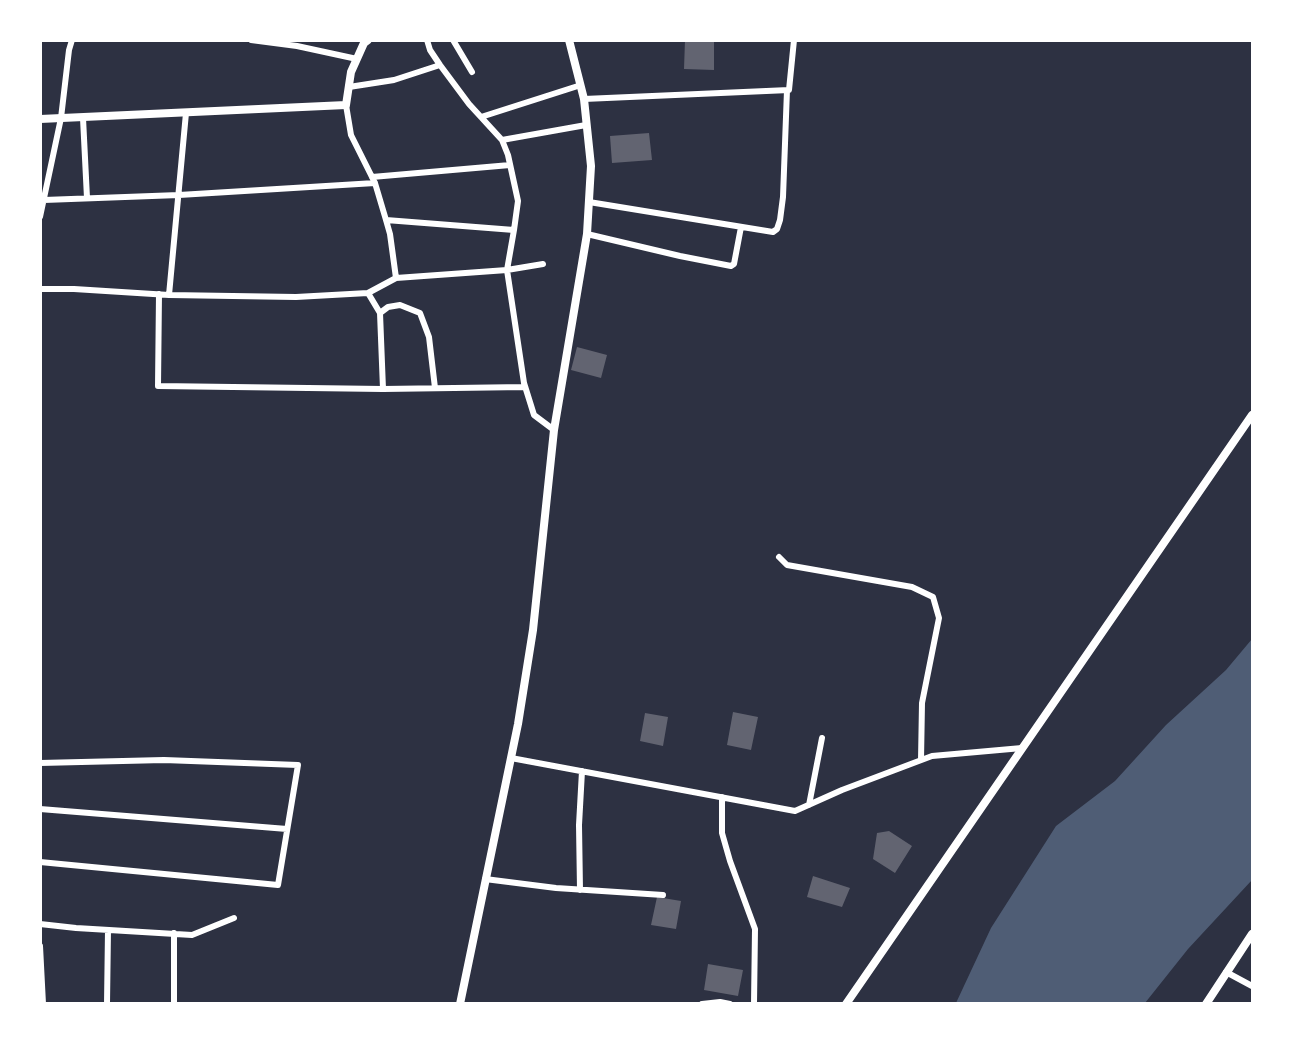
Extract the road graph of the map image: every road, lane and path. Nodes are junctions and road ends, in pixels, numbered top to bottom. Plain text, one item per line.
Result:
1 (72, 40) edge
2 (251, 40) edge
3 (368, 40) edge
4 (427, 40) edge
5 (453, 40) edge
6 (569, 40) edge
7 (794, 40) edge
8 (357, 59) junction
9 (440, 65) junction
10 (472, 72) dead end
11 (581, 85) junction
12 (349, 87) junction
13 (787, 90) junction
14 (584, 99) junction
15 (346, 105) junction
16 (186, 113) junction
17 (83, 117) junction
18 (481, 117) junction
19 (61, 118) junction
20 (40, 119) edge
21 (586, 125) junction
22 (502, 140) junction
23 (510, 165) junction
24 (373, 180) junction
25 (179, 195) junction
26 (87, 198) junction
27 (44, 200) junction
28 (589, 202) junction
29 (40, 217) edge
30 (386, 220) junction
31 (741, 227) junction
32 (514, 230) junction
33 (587, 234) junction
34 (543, 264) dead end
35 (507, 270) junction
36 (396, 278) junction
37 (40, 289) edge
38 (368, 293) junction
39 (159, 294) junction
40 (169, 295) junction
41 (380, 312) junction
42 (525, 387) junction
43 (435, 388) junction
44 (383, 389) junction
45 (1252, 415) edge
46 (554, 430) junction
47 (779, 557) dead end
48 (822, 738) dead end
49 (1022, 748) junction
50 (511, 758) junction
51 (921, 760) junction
52 (40, 763) edge
53 (582, 771) junction
54 (722, 797) junction
55 (808, 805) junction
56 (40, 809) edge
57 (287, 829) junction
58 (40, 862) edge
59 (485, 879) junction
60 (580, 890) junction
61 (663, 895) dead end
62 (234, 918) dead end
63 (40, 924) edge
64 (108, 930) junction
65 (174, 933) junction
66 (1252, 934) edge
67 (40, 946) edge
68 (1226, 972) junction
69 (1252, 986) edge
70 (43, 1004) edge
71 (107, 1004) edge
72 (174, 1004) edge
73 (460, 1004) edge
74 (702, 1004) edge
75 (730, 1004) edge
76 (754, 1004) edge
77 (846, 1004) edge
78 (1206, 1004) edge

1 - 19 street
2 - 8 street
3 - 8 main road
4 - 9 street
5 - 10 street
6 - 11 main road
7 - 13 street
8 - 12 main road
9 - 12 street
9 - 18 street
11 - 14 main road
11 - 18 street
12 - 15 main road
13 - 14 street
13 - 31 street
14 - 21 main road
15 - 16 main road
15 - 24 street
16 - 17 main road
16 - 25 street
17 - 19 main road
17 - 26 street
18 - 22 street
19 - 20 main road
19 - 27 street
21 - 22 street
21 - 28 main road
22 - 23 street
23 - 24 street
23 - 32 street
24 - 25 street
24 - 30 street
25 - 26 street
25 - 40 street
26 - 27 street
27 - 29 street
28 - 31 street
28 - 33 main road
30 - 32 street
30 - 36 street
31 - 33 street
32 - 35 street
33 - 46 main road
34 - 35 street
35 - 36 street
35 - 42 street
36 - 38 street
37 - 39 street
38 - 40 street
38 - 41 street
39 - 40 street
39 - 44 street
41 - 43 street
41 - 44 street
42 - 43 street
42 - 46 street
43 - 44 street
45 - 49 main road
46 - 50 main road
47 - 51 street
48 - 55 street
49 - 51 street
49 - 77 main road
50 - 53 street
50 - 59 main road
51 - 55 street
52 - 57 street
53 - 54 street
53 - 60 street
54 - 55 street
54 - 76 street
56 - 57 street
57 - 58 street
59 - 60 street
59 - 73 main road
60 - 61 street
62 - 65 street
63 - 64 street
64 - 65 street
64 - 71 street
65 - 72 street
66 - 68 street
67 - 70 street
68 - 69 street
68 - 78 street
74 - 75 street

